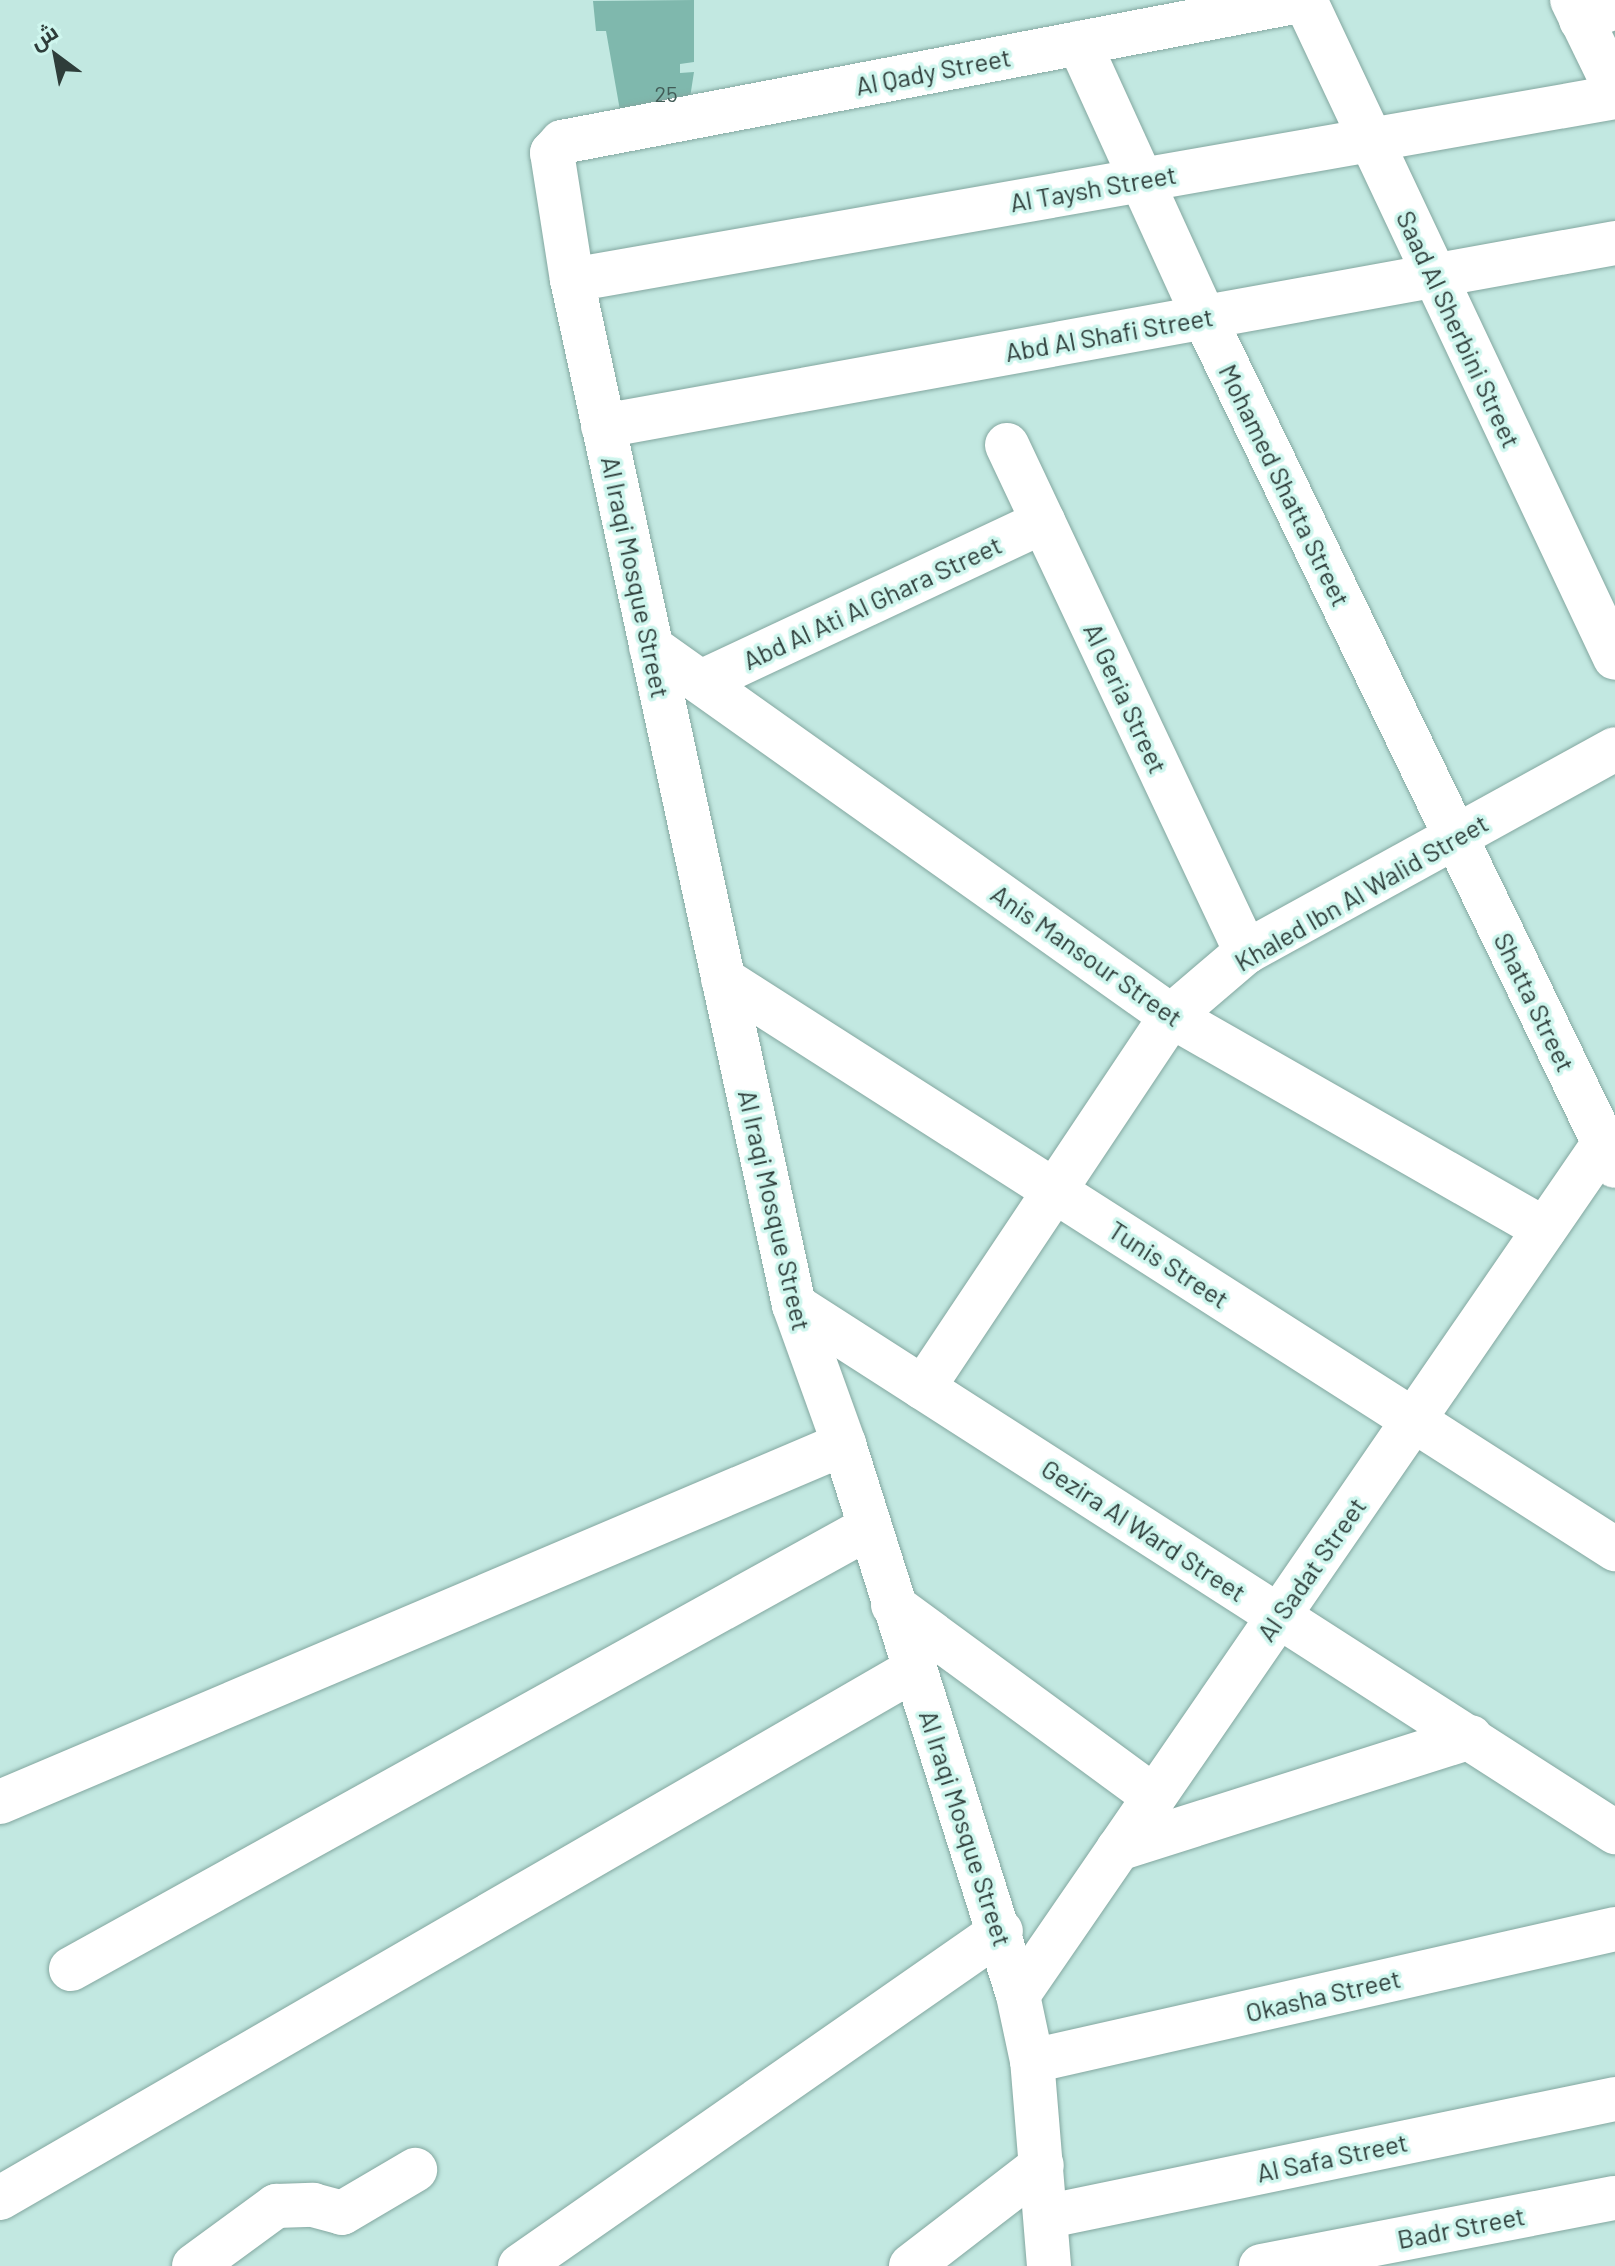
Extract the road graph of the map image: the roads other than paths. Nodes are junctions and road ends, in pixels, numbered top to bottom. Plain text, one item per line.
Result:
1 (1305, 0) edge
2 (1590, 9) edge
3 (1079, 43) junction
4 (1615, 88) edge
5 (1615, 97) edge
6 (1373, 139) junction
7 (562, 142) joint
8 (1143, 179) junction
9 (1615, 243) edge
10 (1432, 276) junction
11 (572, 280) junction
12 (1204, 317) junction
13 (603, 426) junction
14 (1007, 445) dead end
15 (1043, 522) junction
16 (651, 647) junction
17 (1615, 658) edge
18 (701, 682) junction
19 (1615, 749) edge
20 (1454, 838) junction
21 (1246, 952) junction
22 (723, 979) junction
23 (1171, 1016) junction
24 (1609, 1155) edge
25 (1053, 1190) junction
26 (1544, 1229) junction
27 (794, 1305) junction
28 (923, 1388) junction
29 (1413, 1420) junction
30 (844, 1444) junction
31 (868, 1528) junction
32 (1615, 1549) edge
33 (893, 1605) junction
34 (1278, 1616) junction
35 (915, 1669) junction
36 (1471, 1737) junction
37 (1154, 1797) junction
38 (0, 1802) edge
39 (1615, 1832) edge
40 (1118, 1849) junction
41 (1615, 1929) edge
42 (1001, 1931) junction
43 (71, 1969) dead end
44 (1018, 1995) junction
45 (1032, 2061) junction
46 (1615, 2099) edge
47 (1042, 2165) junction
48 (415, 2170) dead end
49 (0, 2198) edge
50 (1615, 2198) edge
51 (1049, 2216) junction
52 (194, 2266) edge
53 (520, 2266) edge
54 (911, 2266) edge
55 (1049, 2266) edge
56 (1261, 2266) edge

1 - 3 street, Al Qady Street
1 - 6 street, Saad Al Sherbini Street
2 - 4 street
3 - 7 street, Al Qady Street
3 - 8 street, Mohamed Shatta Street
5 - 6 street, Al Taysh Street
6 - 8 street, Al Taysh Street
6 - 10 street, Saad Al Sherbini Street
7 - 11 street, Al Iraqi Mosque Street
8 - 11 street, Al Taysh Street
8 - 12 street, Mohamed Shatta Street
9 - 10 street, Abd Al Shafi Street
10 - 12 street, Abd Al Shafi Street
10 - 17 street, Saad Al Sherbini Street
11 - 13 street, Al Iraqi Mosque Street
12 - 13 street, Abd Al Shafi Street
12 - 20 street, Mohamed Shatta Street
13 - 16 street, Al Iraqi Mosque Street
14 - 15 street, Al Geria Street
15 - 18 street, Abd Al Ati Al Ghara Street
15 - 21 street, Al Geria Street
16 - 18 street, Anis Mansour Street
16 - 22 street, Al Iraqi Mosque Street
18 - 23 street, Anis Mansour Street
19 - 20 street, Khaled Ibn Al Walid Street
20 - 21 street, Khaled Ibn Al Walid Street
20 - 24 street, Shatta Street
21 - 23 street, Khaled Ibn Al Walid Street
22 - 25 street, Tunis Street
22 - 27 street, Al Iraqi Mosque Street
23 - 25 street, Khaled Ibn Al Walid Street
23 - 26 street, Anis Mansour Street
24 - 26 street, Al Sadat Street
25 - 28 street, Khaled Ibn Al Walid Street
25 - 29 street, Tunis Street
26 - 29 street, Al Sadat Street
27 - 28 street, Gezira Al Ward Street
27 - 30 street, Al Iraqi Mosque Street
28 - 34 street, Gezira Al Ward Street
29 - 32 street, Tunis Street
29 - 34 street, Al Sadat Street
30 - 31 street, Al Iraqi Mosque Street
30 - 38 street
31 - 33 street, Al Iraqi Mosque Street
31 - 43 street
33 - 35 street, Al Iraqi Mosque Street
33 - 37 street
34 - 36 street, Gezira Al Ward Street
34 - 37 street, Al Sadat Street
35 - 42 street, Al Iraqi Mosque Street
35 - 49 street
36 - 39 street, Gezira Al Ward Street
36 - 40 street
37 - 40 street, Al Sadat Street
40 - 44 street, Al Sadat Street
41 - 45 street, Okasha Street
42 - 44 street, Al Iraqi Mosque Street
42 - 53 street
44 - 45 street, Al Iraqi Mosque Street
45 - 47 street, Al Iraqi Mosque Street
46 - 51 street, Al Safa Street
47 - 51 street, Al Iraqi Mosque Street
47 - 54 street
48 - 52 street
50 - 56 street, Badr Street
51 - 55 street, Al Iraqi Mosque Street

